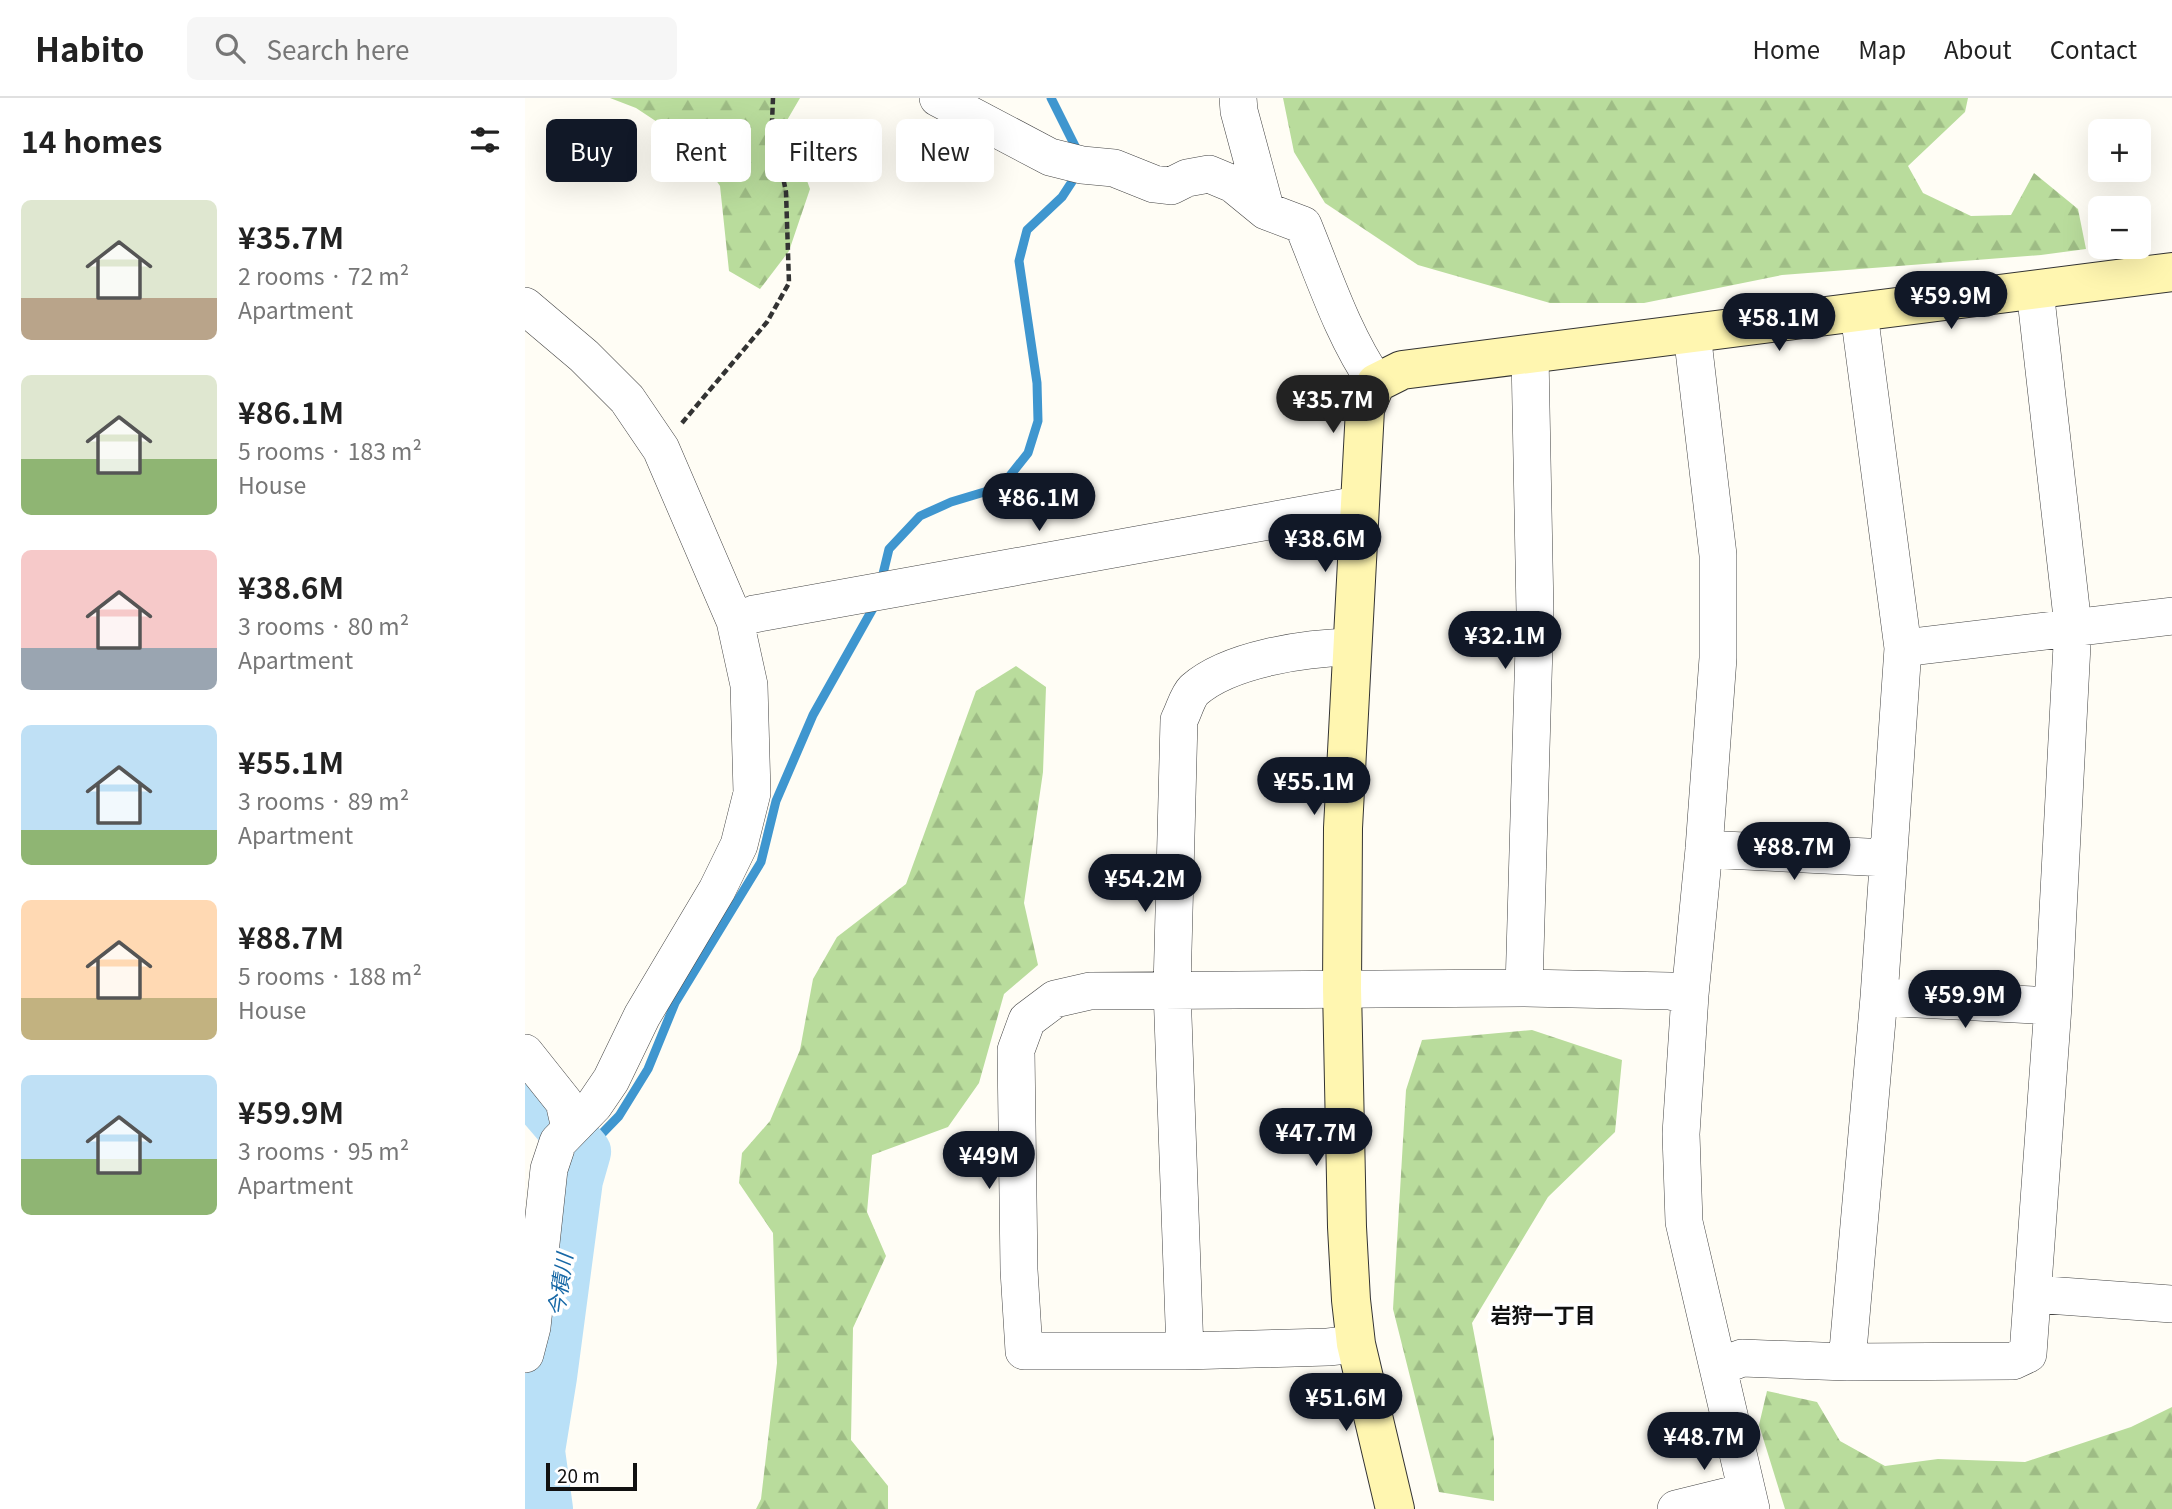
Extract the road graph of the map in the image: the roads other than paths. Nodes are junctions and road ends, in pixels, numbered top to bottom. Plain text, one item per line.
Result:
1 (938, 98) edge
2 (1238, 98) edge
3 (1266, 211) junction
4 (2172, 272) edge
5 (2035, 290) junction
6 (525, 306) edge
7 (1859, 313) junction
8 (1692, 333) junction
9 (1530, 355) junction
10 (1376, 383) junction
11 (1358, 505) junction
12 (2172, 616) edge
13 (735, 621) junction
14 (2073, 626) junction
15 (1351, 647) junction
16 (1903, 648) junction
17 (1704, 849) junction
18 (1887, 858) junction
19 (1342, 988) junction
20 (1524, 988) junction
21 (1172, 989) junction
22 (1690, 995) junction
23 (1879, 997) junction
24 (2053, 1006) junction
25 (525, 1053) edge
26 (570, 1128) junction
27 (2033, 1294) junction
28 (2172, 1304) edge
29 (1356, 1344) junction
30 (1185, 1351) junction
31 (525, 1354) edge
32 (1847, 1362) junction
33 (1719, 1367) junction
34 (1748, 1500) edge
35 (1395, 1509) edge
36 (1676, 1509) edge

1 - 3 street
2 - 3 street
3 - 10 street
4 - 5 street
5 - 7 street
5 - 14 street
6 - 13 street
7 - 8 street
7 - 16 street
8 - 9 street
8 - 17 street
9 - 10 street
9 - 20 street
10 - 11 street
11 - 13 street
11 - 15 street
12 - 14 street
13 - 26 street
14 - 16 street
14 - 24 street
15 - 19 street
15 - 21 street
16 - 18 street
17 - 18 street
17 - 22 street
18 - 23 street
19 - 20 street
19 - 21 street
19 - 29 street
20 - 22 street
21 - 30 street
21 - 30 street
22 - 33 street
23 - 24 street
23 - 32 street
24 - 27 street
25 - 26 street
26 - 31 street
27 - 28 street
27 - 32 street
29 - 30 street
29 - 35 street
32 - 33 street
33 - 34 street
34 - 36 street

